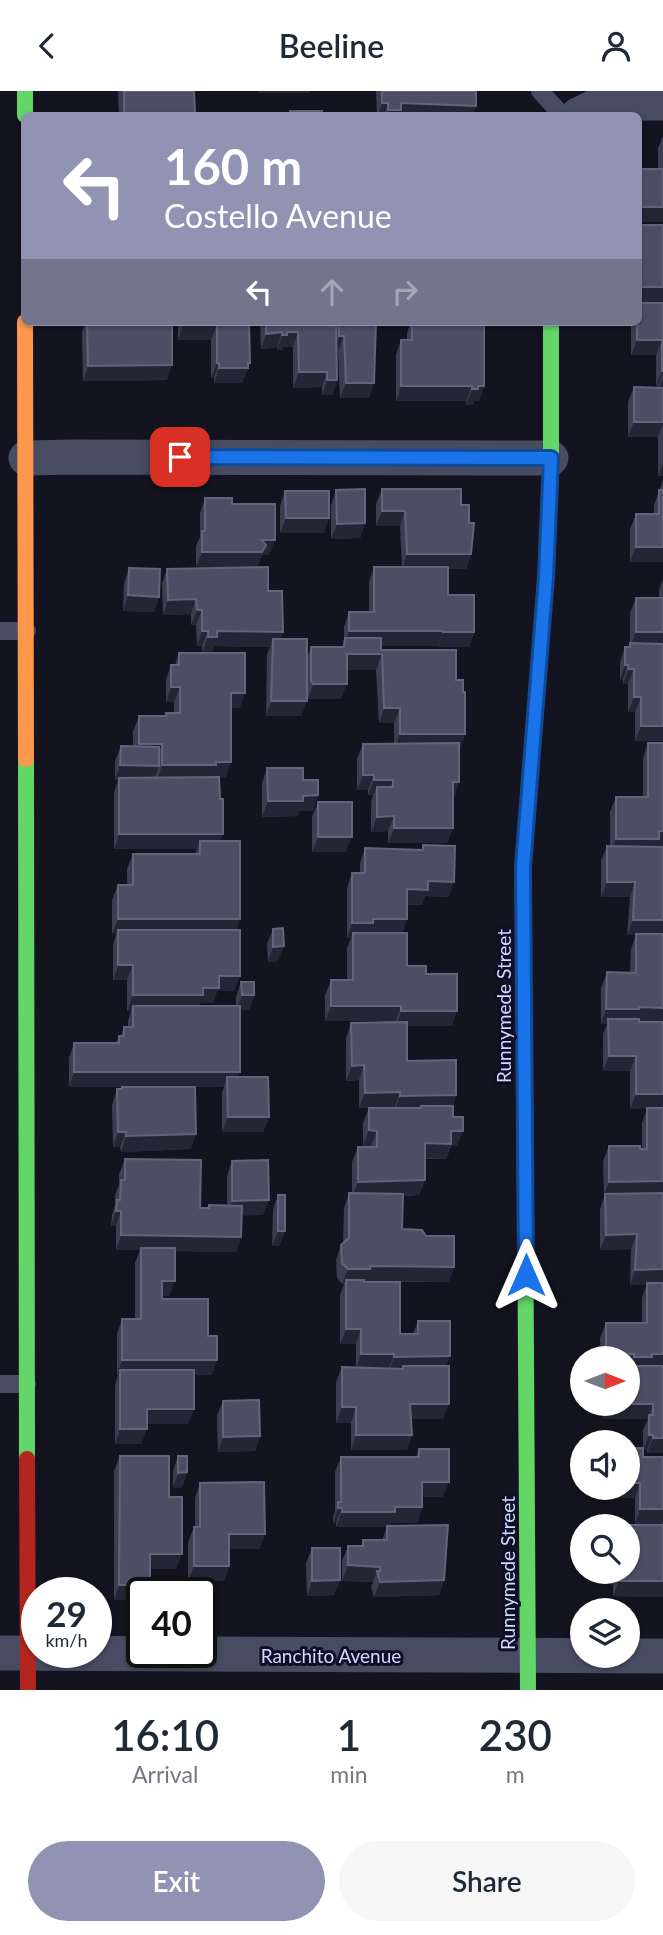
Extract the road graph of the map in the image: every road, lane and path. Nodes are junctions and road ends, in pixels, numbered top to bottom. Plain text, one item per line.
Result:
1 (24, 91) edge
2 (540, 91) edge
3 (663, 103) edge
4 (25, 112) edge
5 (559, 112) edge
6 (584, 112) edge
7 (25, 326) edge
8 (551, 326) edge
9 (551, 458) junction
10 (26, 459) junction
11 (0, 631) edge
12 (27, 631) junction
13 (0, 1384) edge
14 (27, 1384) junction
15 (14, 1653) edge
16 (663, 1656) edge
17 (528, 1673) edge
18 (28, 1690) edge

1 - 4 street
2 - 5 lane
3 - 6 street
7 - 10 street
8 - 9 street, Runnymede Street
9 - 10 street
9 - 17 street, Runnymede Street
10 - 12 street
11 - 12 lane
12 - 14 street
13 - 14 lane
14 - 15 street
15 - 17 street, Ranchito Avenue
15 - 18 street
16 - 17 street, Ranchito Avenue

